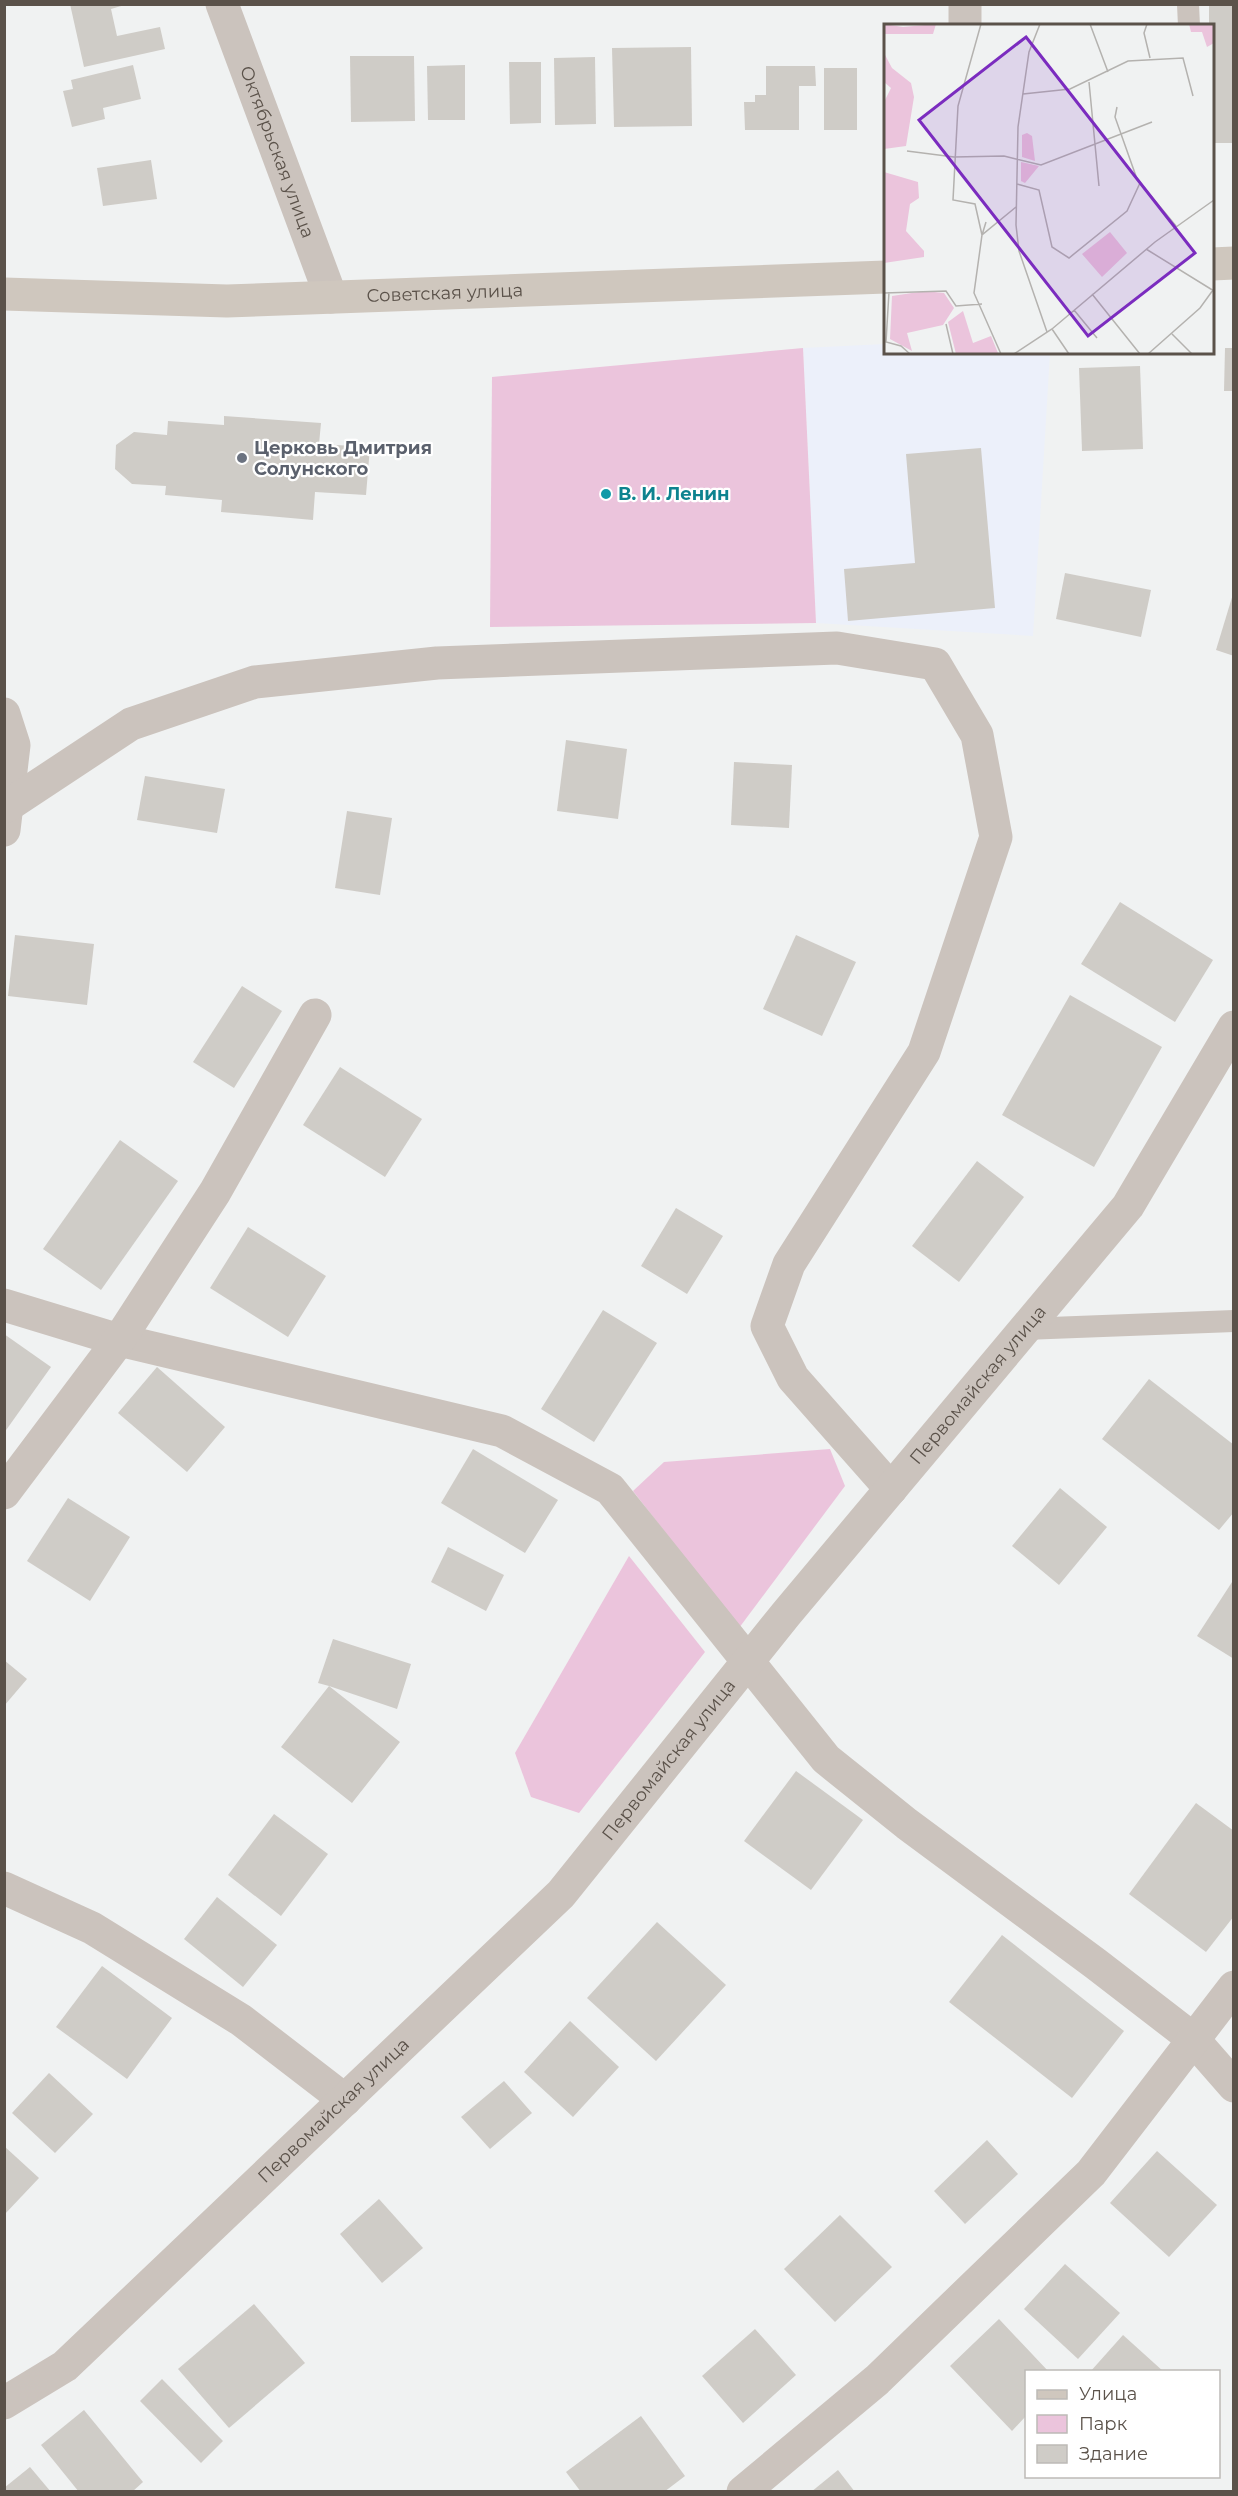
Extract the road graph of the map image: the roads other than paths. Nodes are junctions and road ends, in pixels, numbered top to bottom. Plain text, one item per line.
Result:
1 (222, 4) edge
2 (965, 4) edge
3 (1188, 4) edge
4 (965, 24) edge
5 (1188, 24) edge
6 (1233, 263) edge
7 (1214, 264) edge
8 (884, 277) edge
9 (4, 294) edge
10 (331, 297) junction
11 (4, 714) edge
12 (6, 818) edge
13 (315, 1015) dead end
14 (1233, 1027) edge
15 (4, 1305) edge
16 (1233, 1322) edge
17 (1024, 1329) junction
18 (119, 1340) junction
19 (891, 1489) junction
20 (4, 1493) edge
21 (748, 1662) junction
22 (4, 1888) edge
23 (1233, 1987) edge
24 (1192, 2038) junction
25 (1233, 2086) edge
26 (345, 2100) junction
27 (4, 2403) edge
28 (743, 2492) edge

1 - 10 street, Октябрьская улица
2 - 4 street
3 - 5 lane
6 - 7 main road
8 - 10 main road, Советская улица
9 - 10 main road, Советская улица
11 - 12 street
12 - 19 street
13 - 18 street
14 - 17 street, Первомайская улица
15 - 18 street
16 - 17 lane
17 - 19 street, Первомайская улица
18 - 20 street
18 - 21 street
19 - 21 street, Первомайская улица
21 - 24 street
21 - 26 street, Первомайская улица
22 - 26 street
23 - 24 street
24 - 25 street
24 - 28 street
26 - 27 street, Первомайская улица

